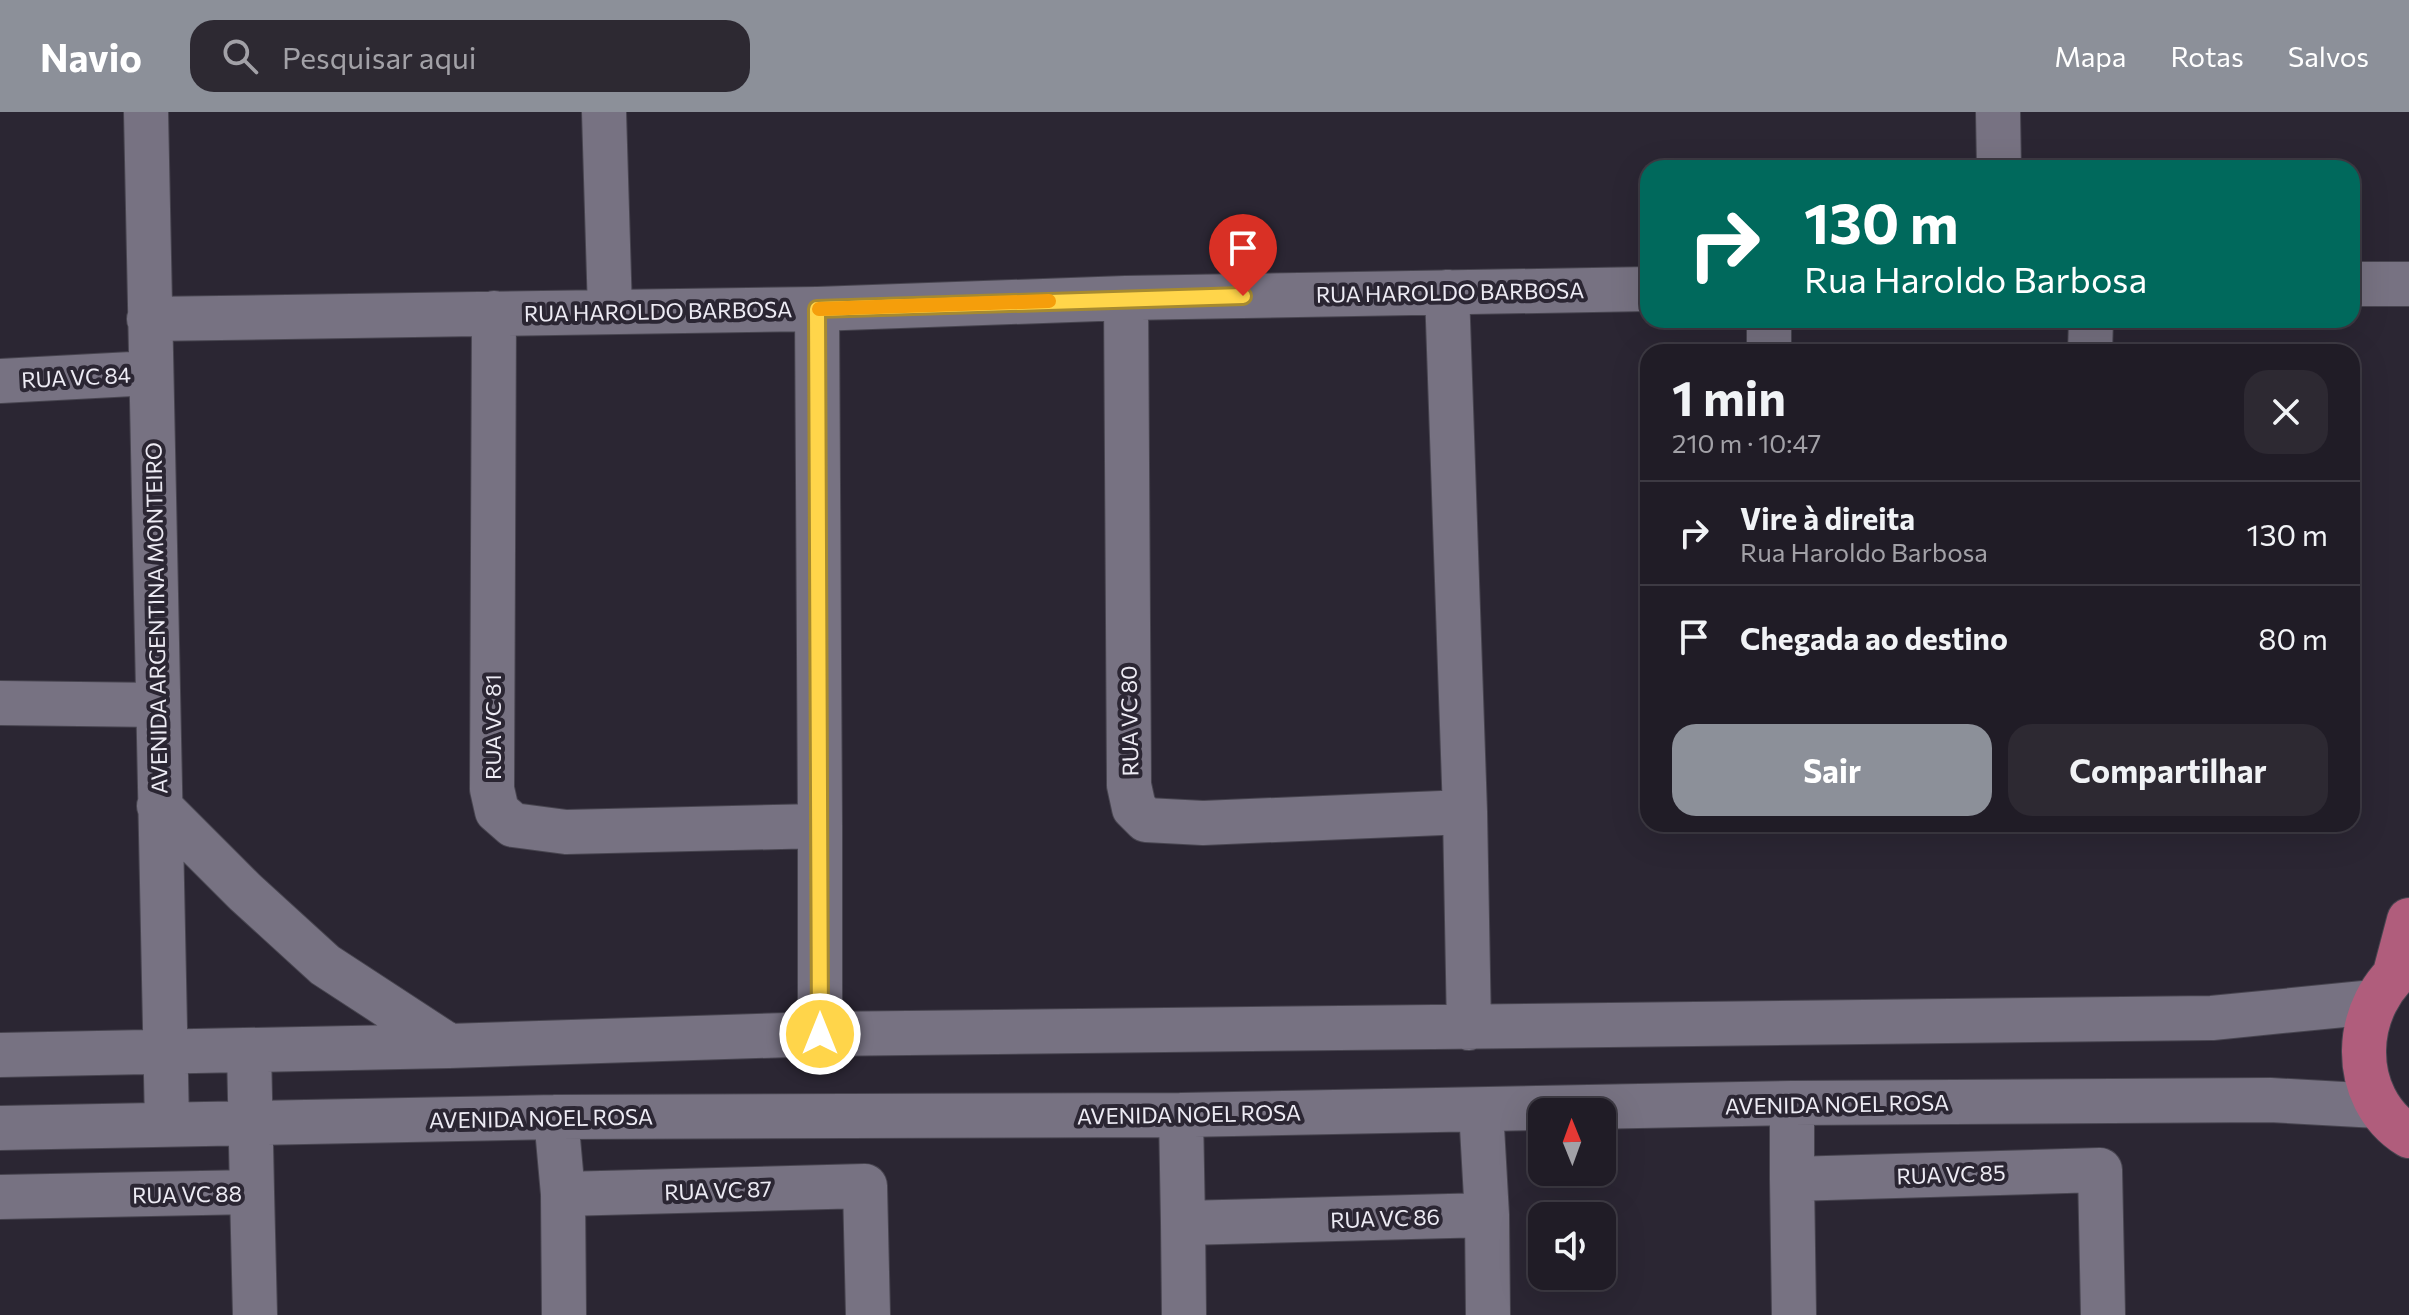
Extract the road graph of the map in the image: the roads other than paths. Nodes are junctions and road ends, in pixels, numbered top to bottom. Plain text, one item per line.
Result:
1 (146, 112) edge
2 (604, 112) edge
3 (1998, 112) edge
4 (1999, 160) edge
5 (2360, 284) edge
6 (2409, 284) edge
7 (1640, 289) edge
8 (1447, 292) junction
9 (1126, 298) junction
10 (817, 309) junction
11 (610, 311) junction
12 (494, 313) junction
13 (149, 319) junction
14 (151, 373) junction
15 (0, 381) edge
16 (0, 703) edge
17 (158, 705) junction
18 (159, 806) junction
19 (1465, 812) junction
20 (820, 826) junction
21 (2409, 920) edge
22 (2393, 979) edge
23 (1469, 1028) junction
24 (820, 1034) junction
25 (449, 1046) junction
26 (249, 1050) junction
27 (164, 1052) junction
28 (0, 1055) edge
29 (2096, 1102) junction
30 (1792, 1103) junction
31 (1481, 1110) junction
32 (1181, 1115) junction
33 (862, 1116) junction
34 (556, 1117) junction
35 (251, 1122) junction
36 (167, 1124) junction
37 (0, 1128) edge
38 (2398, 1134) edge
39 (2100, 1170) junction
40 (1792, 1179) junction
41 (865, 1186) junction
42 (252, 1192) junction
43 (563, 1194) junction
44 (0, 1197) edge
45 (1487, 1215) junction
46 (1183, 1223) junction
47 (255, 1315) edge
48 (564, 1315) edge
49 (868, 1315) edge
50 (1184, 1315) edge
51 (1488, 1315) edge
52 (1794, 1315) edge
53 (2103, 1315) edge

1 - 13 street, AVENIDA ARGENTINA MONTEIRO
2 - 11 street
3 - 4 street
5 - 6 street
7 - 8 street, RUA HAROLDO BARBOSA
8 - 9 street, RUA HAROLDO BARBOSA
8 - 19 street
9 - 10 street, RUA HAROLDO BARBOSA
9 - 19 street, RUA VC 80
10 - 11 street, RUA HAROLDO BARBOSA
10 - 20 street
11 - 12 street, RUA HAROLDO BARBOSA
12 - 13 street, RUA HAROLDO BARBOSA
12 - 20 street, RUA VC 81
13 - 14 street, AVENIDA ARGENTINA MONTEIRO
14 - 15 street, RUA VC 84
14 - 17 street, AVENIDA ARGENTINA MONTEIRO
16 - 17 street
17 - 18 street, AVENIDA ARGENTINA MONTEIRO
18 - 25 street
18 - 27 street, AVENIDA ARGENTINA MONTEIRO
19 - 23 street
20 - 24 street
21 - 22 main road
22 - 23 street
22 - 38 main road
23 - 24 street
24 - 25 street
25 - 26 street
26 - 27 street
26 - 35 street
27 - 28 street
27 - 36 street, AVENIDA ARGENTINA MONTEIRO
29 - 30 street, AVENIDA NOEL ROSA
29 - 38 street, AVENIDA NOEL ROSA
29 - 39 street
30 - 31 street, AVENIDA NOEL ROSA
30 - 40 street
31 - 32 street, AVENIDA NOEL ROSA
31 - 45 street
32 - 33 street, AVENIDA NOEL ROSA
32 - 46 street
33 - 34 street, AVENIDA NOEL ROSA
33 - 41 street
34 - 35 street, AVENIDA NOEL ROSA
34 - 43 street
35 - 36 street, AVENIDA NOEL ROSA
35 - 42 street
36 - 37 street, AVENIDA NOEL ROSA
39 - 40 street, RUA VC 85
39 - 53 street
40 - 52 street
41 - 43 street, RUA VC 87
41 - 49 street
42 - 44 street, RUA VC 88
42 - 47 street, RUA VC 88
43 - 48 street
45 - 46 street, RUA VC 86
45 - 51 street
46 - 50 street

